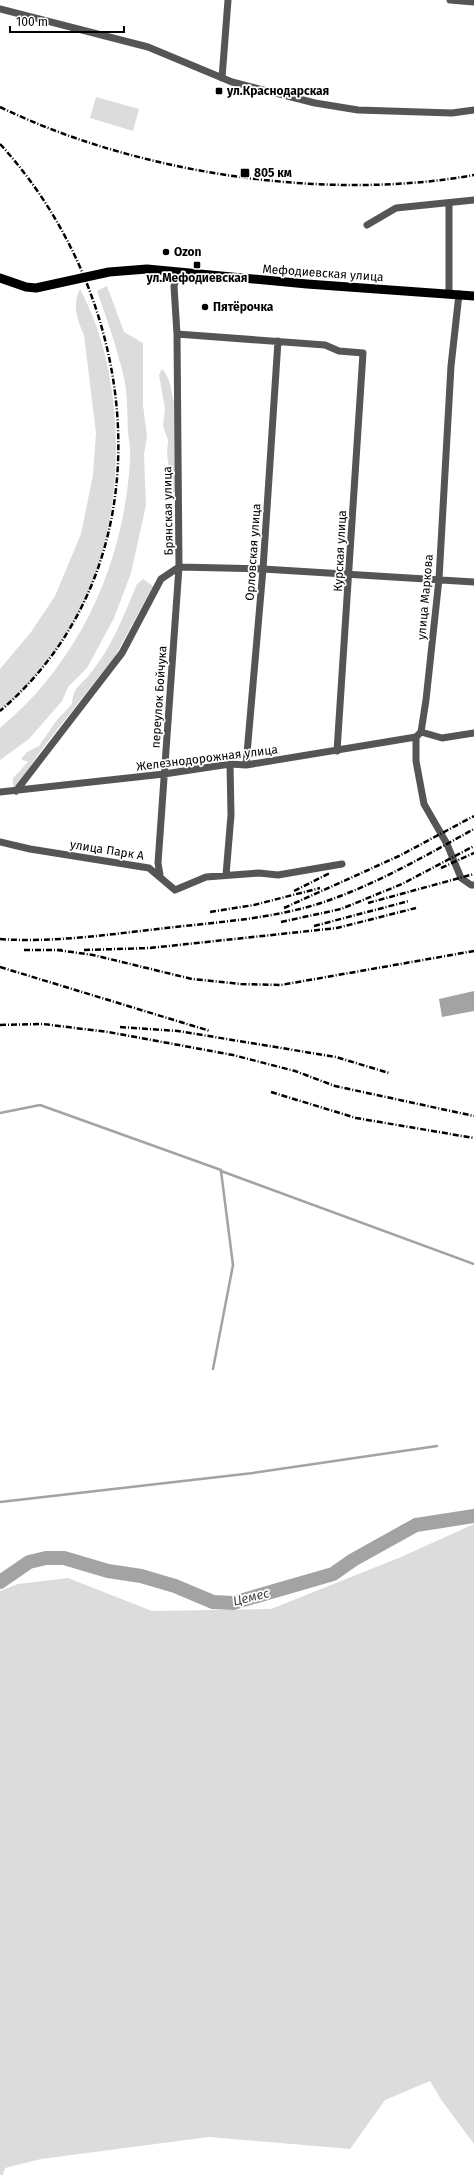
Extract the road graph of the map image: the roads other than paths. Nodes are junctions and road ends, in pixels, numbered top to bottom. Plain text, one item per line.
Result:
1 (228, 0) edge
2 (450, 0) edge
3 (474, 2) edge
4 (0, 9) edge
5 (222, 78) junction
6 (474, 110) edge
7 (474, 200) edge
8 (449, 203) junction
9 (368, 225) dead end
10 (178, 272) junction
11 (0, 278) edge
12 (449, 294) junction
13 (459, 294) junction
14 (474, 296) edge
15 (177, 334) junction
16 (278, 340) junction
17 (179, 567) junction
18 (263, 569) junction
19 (350, 575) junction
20 (439, 578) junction
21 (474, 582) edge
22 (474, 733) edge
23 (418, 735) junction
24 (337, 751) junction
25 (230, 764) junction
26 (246, 765) junction
27 (164, 774) junction
28 (16, 791) junction
29 (0, 792) edge
30 (0, 842) edge
31 (342, 864) dead end
32 (160, 875) junction
33 (226, 875) junction
34 (473, 885) edge

1 - 5 street
2 - 3 street
4 - 5 street
5 - 6 street
7 - 8 street
8 - 9 street
8 - 12 street
10 - 11 main road, Мефодиевская улица
10 - 12 main road, Мефодиевская улица
10 - 15 street, Брянская улица
12 - 13 main road, Мефодиевская улица
13 - 14 main road, Мефодиевская улица
13 - 20 street, улица Маркова
15 - 16 street
15 - 17 street, Брянская улица
16 - 18 street, Орловская улица
16 - 19 street, Курская улица
17 - 18 street
17 - 27 street, переулок Бойчука
17 - 28 street, Брянская улица
18 - 19 street
18 - 26 street, Орловская улица
19 - 20 street
19 - 24 street, Курская улица
20 - 21 street
20 - 23 street, улица Маркова
22 - 23 street, Железнодорожная улица
23 - 24 street, Железнодорожная улица
23 - 34 street, улица Маркова
24 - 26 street, Железнодорожная улица
25 - 26 street, Железнодорожная улица
25 - 27 street, Железнодорожная улица
25 - 33 street
27 - 28 street, Железнодорожная улица
27 - 32 street, переулок Бойчука
28 - 29 street, Железнодорожная улица
30 - 32 street, улица Парк А
31 - 33 street, улица Парк А
32 - 33 street, улица Парк А

